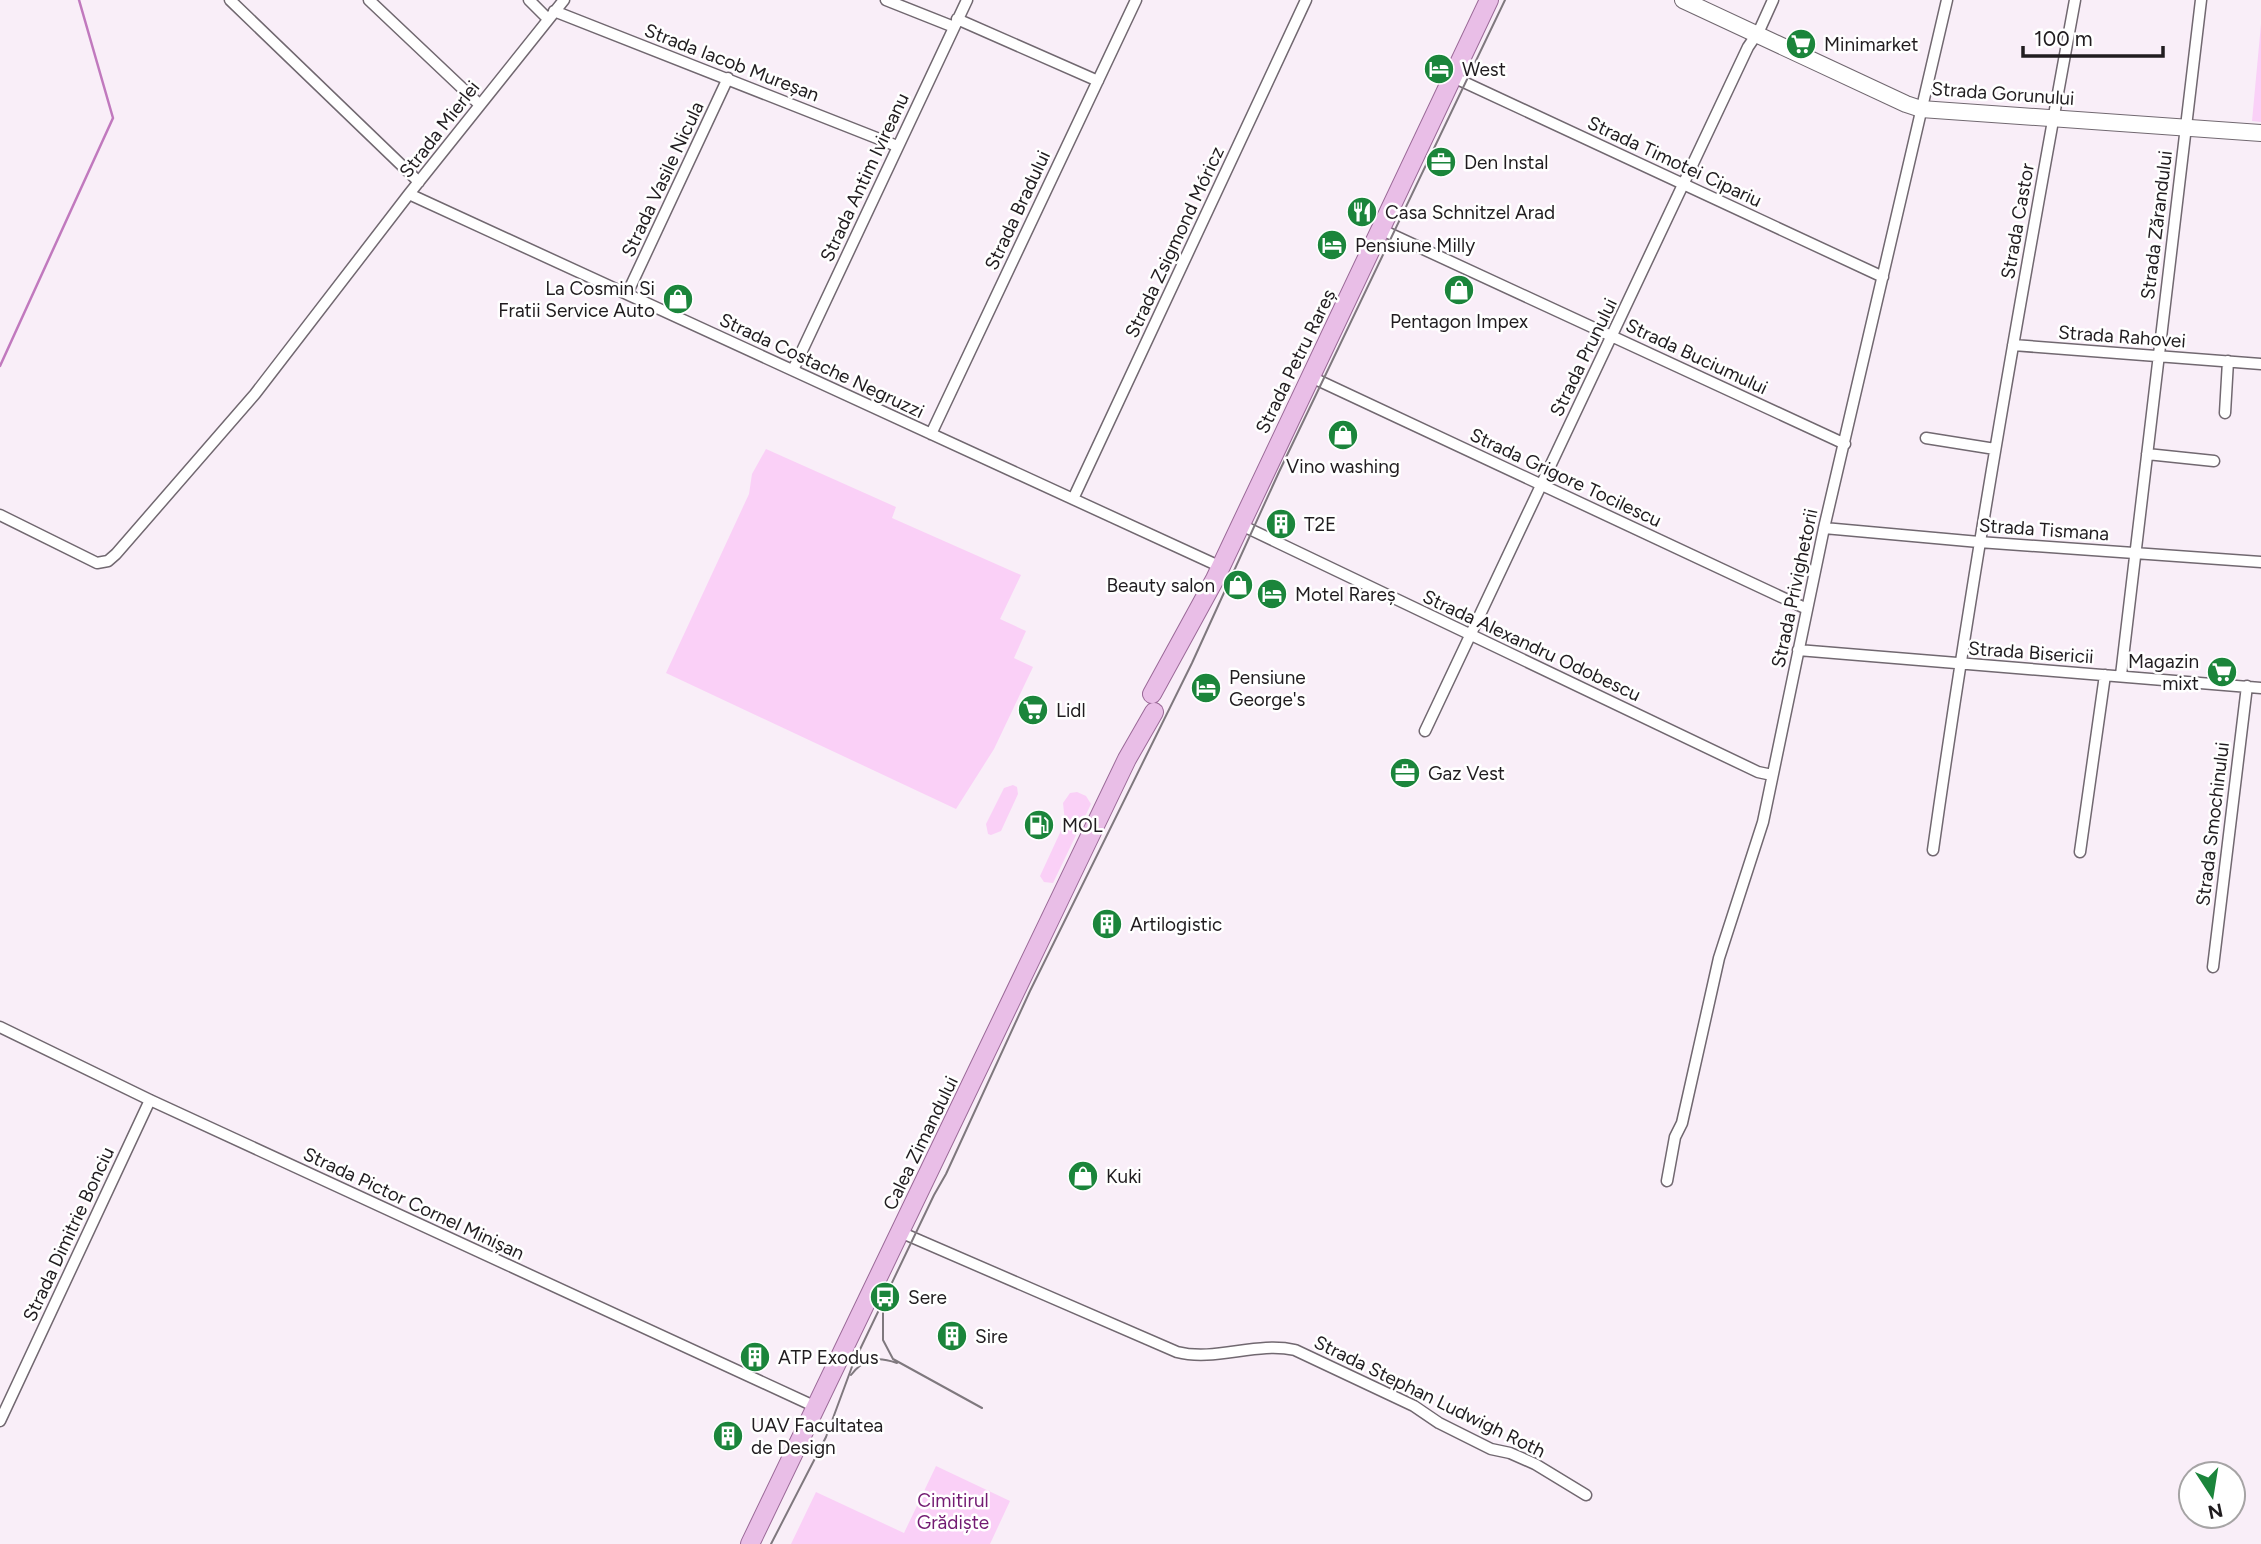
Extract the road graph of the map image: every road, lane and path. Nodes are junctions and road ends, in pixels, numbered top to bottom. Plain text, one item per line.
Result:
1 (230, 0) edge
2 (369, 0) edge
3 (529, 0) edge
4 (564, 0) edge
5 (886, 0) edge
6 (967, 0) edge
7 (1136, 0) edge
8 (1306, 0) edge
9 (1489, 0) edge
10 (1683, 0) edge
11 (1773, 0) edge
12 (1947, 0) edge
13 (2075, 0) edge
14 (2201, 0) edge
15 (551, 15) junction
16 (956, 23) junction
17 (1756, 35) junction
18 (1453, 77) junction
19 (728, 78) junction
20 (1098, 81) junction
21 (480, 105) junction
22 (1921, 109) junction
23 (2053, 117) junction
24 (2186, 128) junction
25 (2261, 133) edge
26 (897, 146) junction
27 (419, 182) junction
28 (1684, 185) junction
29 (409, 194) junction
30 (1382, 230) junction
31 (1883, 277) junction
32 (627, 294) junction
33 (1612, 337) junction
34 (2013, 345) junction
35 (2157, 356) junction
36 (2228, 361) junction
37 (2261, 364) edge
38 (793, 370) junction
39 (1311, 376) junction
40 (2225, 413) dead end
41 (930, 434) junction
42 (1926, 438) dead end
43 (1844, 444) junction
44 (1996, 449) junction
45 (2147, 454) junction
46 (2214, 461) dead end
47 (1540, 485) junction
48 (1073, 499) junction
49 (0, 515) edge
50 (1241, 525) junction
51 (1824, 528) junction
52 (1979, 542) junction
53 (2135, 553) junction
54 (2261, 562) edge
55 (1221, 567) junction
56 (1807, 609) junction
57 (1191, 626) joint
58 (1470, 636) junction
59 (1798, 650) junction
60 (1959, 664) junction
61 (2105, 675) junction
62 (2121, 675) junction
63 (2246, 686) junction
64 (2261, 688) edge
65 (1425, 731) dead end
66 (1772, 775) junction
67 (1933, 850) dead end
68 (2080, 852) dead end
69 (2213, 967) dead end
70 (0, 1027) edge
71 (150, 1100) junction
72 (1667, 1181) dead end
73 (900, 1232) junction
74 (816, 1407) junction
75 (0, 1421) edge
76 (1586, 1495) dead end
77 (750, 1544) edge

1 - 27 street
2 - 21 street
3 - 15 street, Strada Iacob Mureșan
4 - 15 street, Strada Mierlei
5 - 16 street
6 - 16 street, Strada Antim Ivireanu
7 - 20 street, Strada Bradului
8 - 48 street, Strada Zsigmond Móricz
9 - 18 main road, Strada Petru Rareș
10 - 17 street, Strada Gorunului
11 - 17 street, Strada Prunului
12 - 22 street, Strada Privighetorii
13 - 23 street, Strada Castor
14 - 24 street, Strada Zărandului
15 - 19 street, Strada Iacob Mureșan
15 - 21 street, Strada Mierlei
16 - 20 street
16 - 26 street, Strada Antim Ivireanu
17 - 22 street, Strada Gorunului
17 - 28 street, Strada Prunului
18 - 28 street, Strada Timotei Cipariu
18 - 30 main road, Strada Petru Rareș
19 - 26 street, Strada Iacob Mureșan
19 - 32 street, Strada Vasile Nicula
20 - 41 street, Strada Bradului
21 - 27 street, Strada Mierlei
22 - 23 street, Strada Gorunului
22 - 31 street, Strada Privighetorii
23 - 24 street, Strada Gorunului
23 - 34 street, Strada Castor
24 - 25 street, Strada Gorunului
24 - 35 street, Strada Zărandului
26 - 38 street, Strada Antim Ivireanu
27 - 29 street, Strada Mierlei
28 - 31 street, Strada Timotei Cipariu
28 - 33 street, Strada Prunului
29 - 32 street, Strada Costache Negruzzi
29 - 49 street, Strada Mierlei
30 - 33 street, Strada Buciumului
30 - 39 main road, Strada Petru Rareș
31 - 43 street, Strada Privighetorii
32 - 38 street, Strada Costache Negruzzi
33 - 43 street, Strada Buciumului
33 - 47 street, Strada Prunului
34 - 35 street, Strada Rahovei
34 - 44 street, Strada Castor
35 - 36 street, Strada Rahovei
35 - 45 street, Strada Zărandului
36 - 37 street, Strada Rahovei
36 - 40 street
38 - 41 street, Strada Costache Negruzzi
39 - 47 street, Strada Grigore Tocilescu
39 - 50 main road, Strada Petru Rareș
41 - 48 street, Strada Costache Negruzzi
42 - 44 street
43 - 51 street, Strada Privighetorii
44 - 52 street, Strada Castor
45 - 46 street
45 - 53 street, Strada Zărandului
47 - 56 street, Strada Grigore Tocilescu
47 - 58 street, Strada Prunului
48 - 55 street, Strada Costache Negruzzi
50 - 55 main road, Strada Petru Rareș
50 - 58 street, Strada Alexandru Odobescu
51 - 52 street, Strada Tismana
51 - 56 street, Strada Privighetorii
52 - 53 street, Strada Tismana
52 - 60 street, Strada Castor
53 - 54 street, Strada Tismana
53 - 62 street, Strada Zărandului
55 - 57 main road, Strada Petru Rareș
56 - 59 street, Strada Privighetorii
57 - 73 main road, Calea Zimandului
58 - 65 street, Strada Prunului
58 - 66 street, Strada Alexandru Odobescu
59 - 60 street, Strada Bisericii
59 - 66 street, Strada Privighetorii
60 - 61 street, Strada Bisericii
60 - 67 street, Strada Castor
61 - 62 street, Strada Bisericii
61 - 68 street
62 - 63 street, Strada Bisericii
63 - 64 street, Strada Bisericii
63 - 69 street, Strada Smochinului
66 - 72 street, Strada Privighetorii
70 - 71 street, Strada Pictor Cornel Minișan
71 - 74 street, Strada Pictor Cornel Minișan
71 - 75 street, Strada Dimitrie Bonciu
73 - 74 main road, Calea Zimandului
73 - 76 street, Strada Stephan Ludwigh Roth
74 - 77 main road, Calea Zimandului

